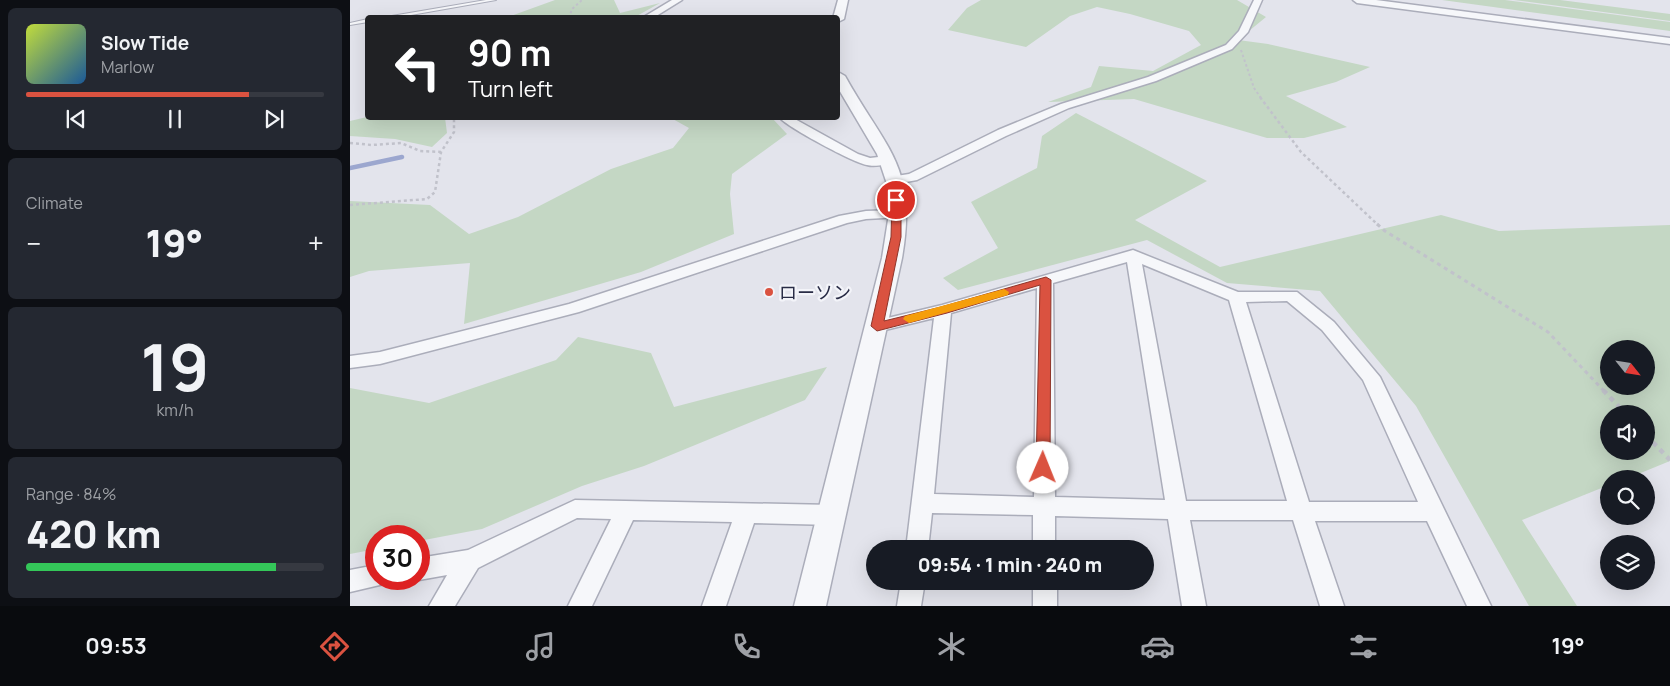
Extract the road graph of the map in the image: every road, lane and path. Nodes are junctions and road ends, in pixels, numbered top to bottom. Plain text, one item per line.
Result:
1 (494, 0) edge
2 (582, 0) edge
3 (678, 0) edge
4 (843, 0) edge
5 (1258, 0) edge
6 (1357, 0) edge
7 (401, 15) edge
8 (570, 15) edge
9 (651, 15) edge
10 (839, 15) edge
11 (365, 21) edge
12 (350, 24) edge
13 (1238, 40) junction
14 (1670, 41) edge
15 (840, 79) edge
16 (454, 120) edge
17 (789, 120) edge
18 (350, 143) edge
19 (441, 152) junction
20 (887, 160) junction
21 (895, 180) junction
22 (350, 206) edge
23 (897, 214) junction
24 (1133, 256) junction
25 (1046, 280) junction
26 (1236, 297) junction
27 (943, 310) junction
28 (877, 326) junction
29 (350, 362) edge
30 (1617, 405) edge
31 (1655, 444) edge
32 (1670, 460) edge
33 (924, 503) junction
34 (1043, 505) junction
35 (627, 510) junction
36 (1177, 510) junction
37 (1301, 512) junction
38 (1433, 512) junction
39 (746, 513) junction
40 (832, 515) junction
41 (918, 540) edge
42 (1044, 540) edge
43 (470, 560) junction
44 (430, 567) edge
45 (365, 578) edge
46 (350, 581) edge
47 (912, 590) edge
48 (1045, 590) edge
49 (441, 606) edge
50 (580, 606) edge
51 (714, 606) edge
52 (810, 606) edge
53 (910, 606) edge
54 (1045, 606) edge
55 (1194, 606) edge
56 (1332, 606) edge
57 (1479, 606) edge

1 - 7 lane
2 - 8 path
3 - 9 street
4 - 10 street
5 - 13 street
6 - 14 street
11 - 12 lane
13 - 21 street
13 - 30 path
15 - 20 street
16 - 19 path
17 - 20 street
18 - 19 path
19 - 22 path
20 - 21 street
21 - 23 street
23 - 28 street
23 - 29 street
24 - 25 street
24 - 26 street
24 - 36 street
25 - 27 street
25 - 34 street
26 - 37 street
26 - 38 street
27 - 28 street
27 - 33 street
28 - 40 street
31 - 32 path
33 - 34 street
33 - 41 street
34 - 36 street
34 - 42 street
35 - 39 street
35 - 43 street
35 - 50 street
36 - 37 street
36 - 55 street
37 - 38 street
37 - 56 street
38 - 57 street
39 - 40 street
39 - 51 street
40 - 52 street
43 - 44 street
43 - 49 street
45 - 46 street
47 - 53 street
48 - 54 street

